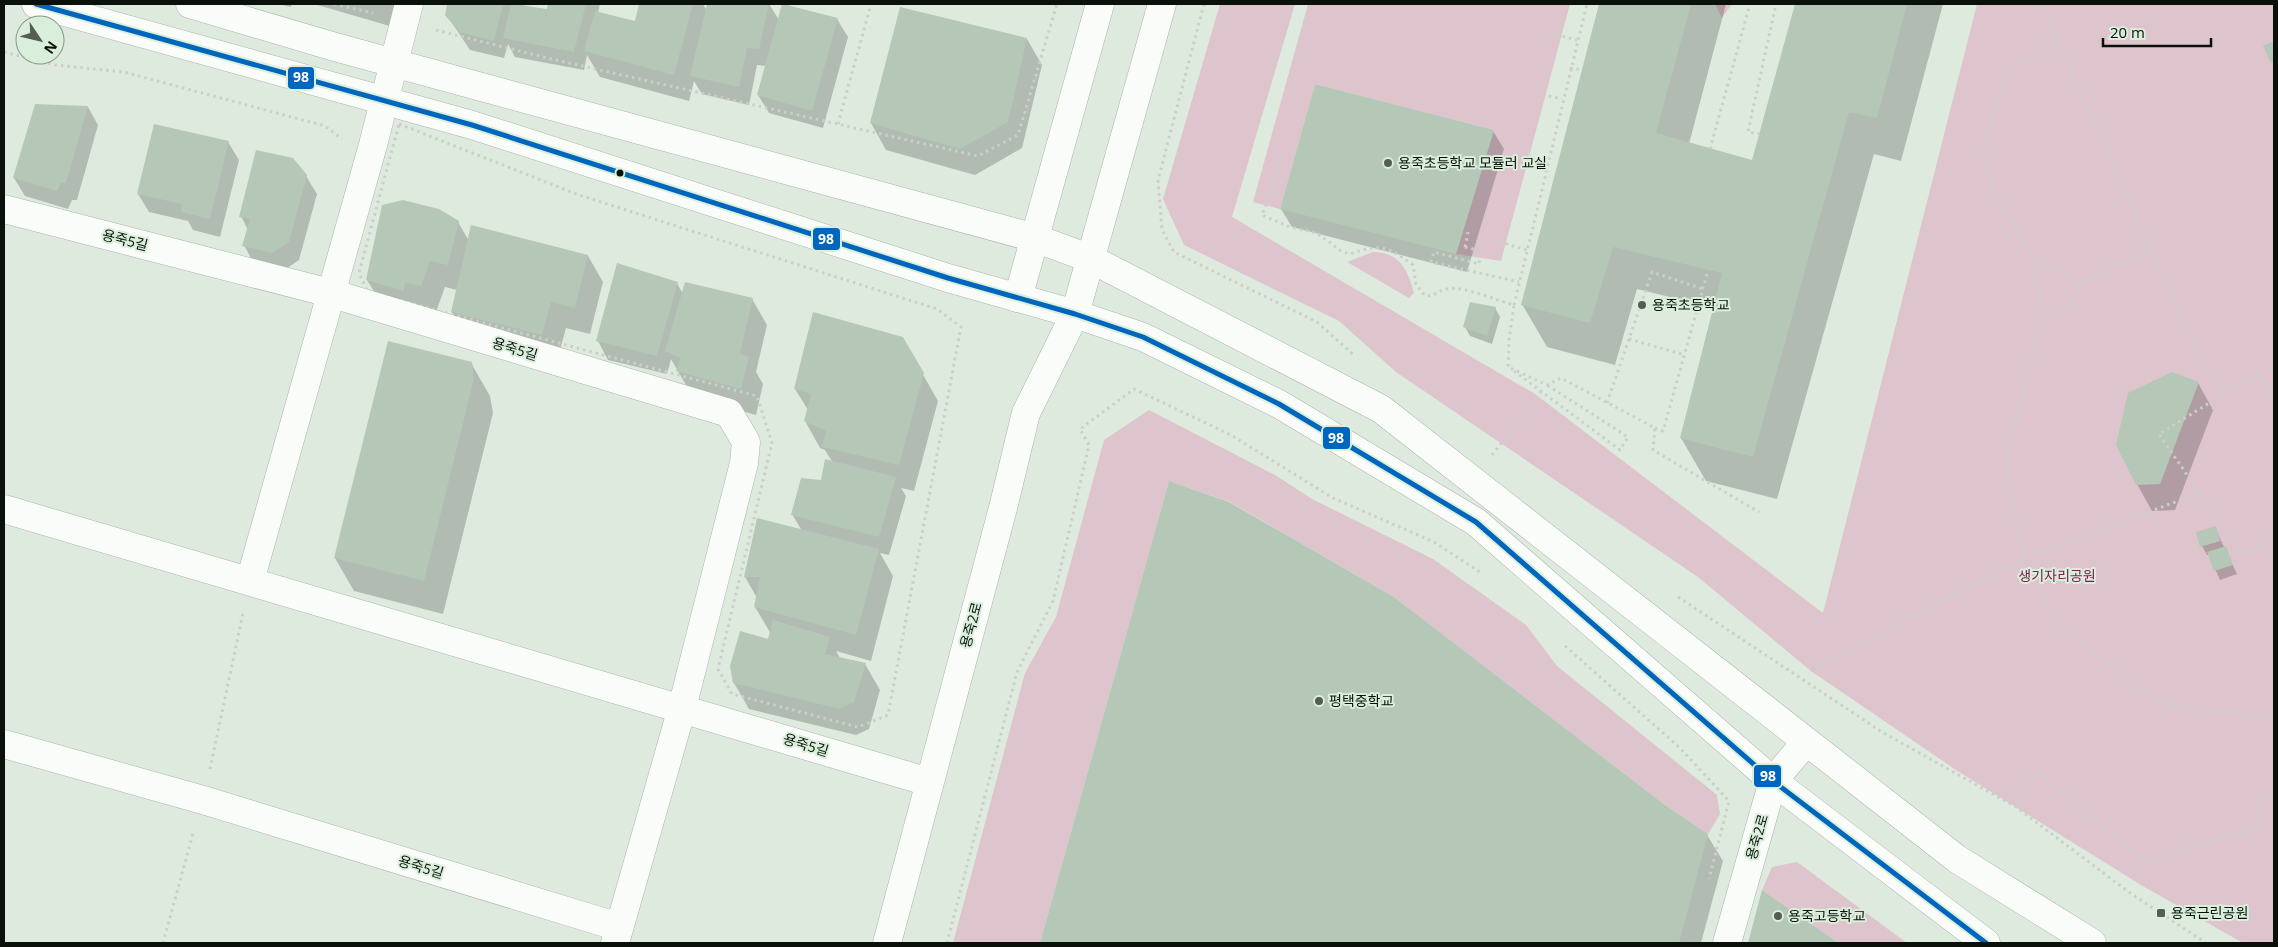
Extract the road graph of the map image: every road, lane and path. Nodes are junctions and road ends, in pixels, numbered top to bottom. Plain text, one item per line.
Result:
1 (36, 4) edge
2 (190, 4) edge
3 (334, 4) edge
4 (409, 4) edge
5 (871, 4) edge
6 (1057, 4) edge
7 (1100, 4) edge
8 (1162, 4) edge
9 (1204, 4) edge
10 (1587, 4) edge
11 (1750, 4) edge
12 (1776, 4) edge
13 (2042, 4) edge
14 (378, 15) dead end
15 (428, 28) dead end
16 (1550, 33) dead end
17 (2057, 37) junction
18 (1577, 40) junction
19 (4, 52) edge
20 (394, 63) junction
21 (1570, 68) junction
22 (1582, 70) dead end
23 (1536, 93) dead end
24 (384, 99) junction
25 (1562, 99) junction
26 (838, 124) junction
27 (1760, 134) dead end
28 (344, 146) dead end
29 (1710, 149) dead end
30 (1280, 157) dead end
31 (1271, 192) junction
32 (1283, 196) dead end
33 (4, 209) edge
34 (1463, 231) dead end
35 (1035, 238) junction
36 (1493, 240) dead end
37 (2150, 247) junction
38 (1527, 250) junction
39 (2030, 253) junction
40 (1091, 259) junction
41 (1708, 270) dead end
42 (1519, 282) junction
43 (2080, 285) junction
44 (1703, 289) junction
45 (330, 293) junction
46 (1018, 298) junction
47 (1514, 306) junction
48 (1075, 314) junction
49 (2042, 323) junction
50 (1629, 340) junction
51 (1685, 355) junction
52 (1361, 362) dead end
53 (1508, 367) junction
54 (1547, 385) junction
55 (1541, 392) junction
56 (2218, 397) junction
57 (2274, 401) edge
58 (1607, 403) junction
59 (1655, 428) junction
60 (1483, 450) dead end
61 (1492, 456) junction
62 (1498, 460) dead end
63 (2200, 493) junction
64 (4, 509) edge
65 (1759, 512) dead end
66 (2274, 538) edge
67 (2025, 557) junction
68 (1482, 573) dead end
69 (250, 581) junction
70 (1672, 592) dead end
71 (1563, 644) dead end
72 (1811, 671) dead end
73 (682, 708) junction
74 (2274, 716) edge
75 (1806, 742) junction
76 (4, 744) edge
77 (1773, 780) junction
78 (929, 782) junction
79 (2274, 793) edge
80 (203, 800) junction
81 (2016, 807) junction
82 (1707, 886) dead end
83 (617, 935) edge
84 (163, 943) edge
85 (887, 943) edge
86 (947, 943) edge
87 (1727, 943) edge
88 (1986, 943) edge
89 (2092, 943) edge
90 (2206, 943) edge

1 - 24 street
2 - 20 street
3 - 14 path
4 - 20 street
5 - 26 path
6 - 26 path
7 - 35 street
8 - 40 street, 용죽2로
9 - 52 path
10 - 18 path
11 - 29 path
12 - 27 path
13 - 17 path
15 - 26 path
16 - 18 path
17 - 37 path
17 - 39 path
18 - 21 path
19 - 28 path
20 - 24 street
20 - 35 street
21 - 22 path
21 - 25 path
23 - 25 path
24 - 45 street
24 - 46 street
25 - 38 path
30 - 31 path
31 - 32 path
31 - 47 path
33 - 45 street, 용죽5길
34 - 42 path
35 - 40 street
35 - 46 street
36 - 38 path
37 - 43 path
37 - 56 path
38 - 42 path
39 - 43 path
39 - 49 path
40 - 48 street, 용죽2로
40 - 75 street
41 - 44 path
42 - 47 path
43 - 49 path
44 - 50 path
44 - 51 path
45 - 69 street
45 - 73 street, 용죽5길
46 - 48 street
47 - 53 path
48 - 77 street
48 - 78 street, 용죽2로
49 - 67 path
50 - 51 path
50 - 58 path
51 - 59 path
53 - 54 path
53 - 55 path
54 - 55 path
54 - 58 path
55 - 61 path
56 - 57 path
56 - 63 path
58 - 59 path
59 - 65 path
60 - 61 path
61 - 62 path
63 - 66 path
63 - 67 path
64 - 69 street, 용죽5길
67 - 72 path
67 - 74 path
68 - 86 path
69 - 73 street, 용죽5길
69 - 80 path
70 - 81 path
71 - 82 path
73 - 78 street, 용죽5길
73 - 83 street, 용죽5길
75 - 77 street, 용죽2로
75 - 89 street
76 - 80 street, 용죽5길
77 - 87 street, 용죽2로
77 - 88 street
78 - 85 street, 용죽2로
79 - 81 path
80 - 83 street, 용죽5길
80 - 84 path
81 - 90 path

